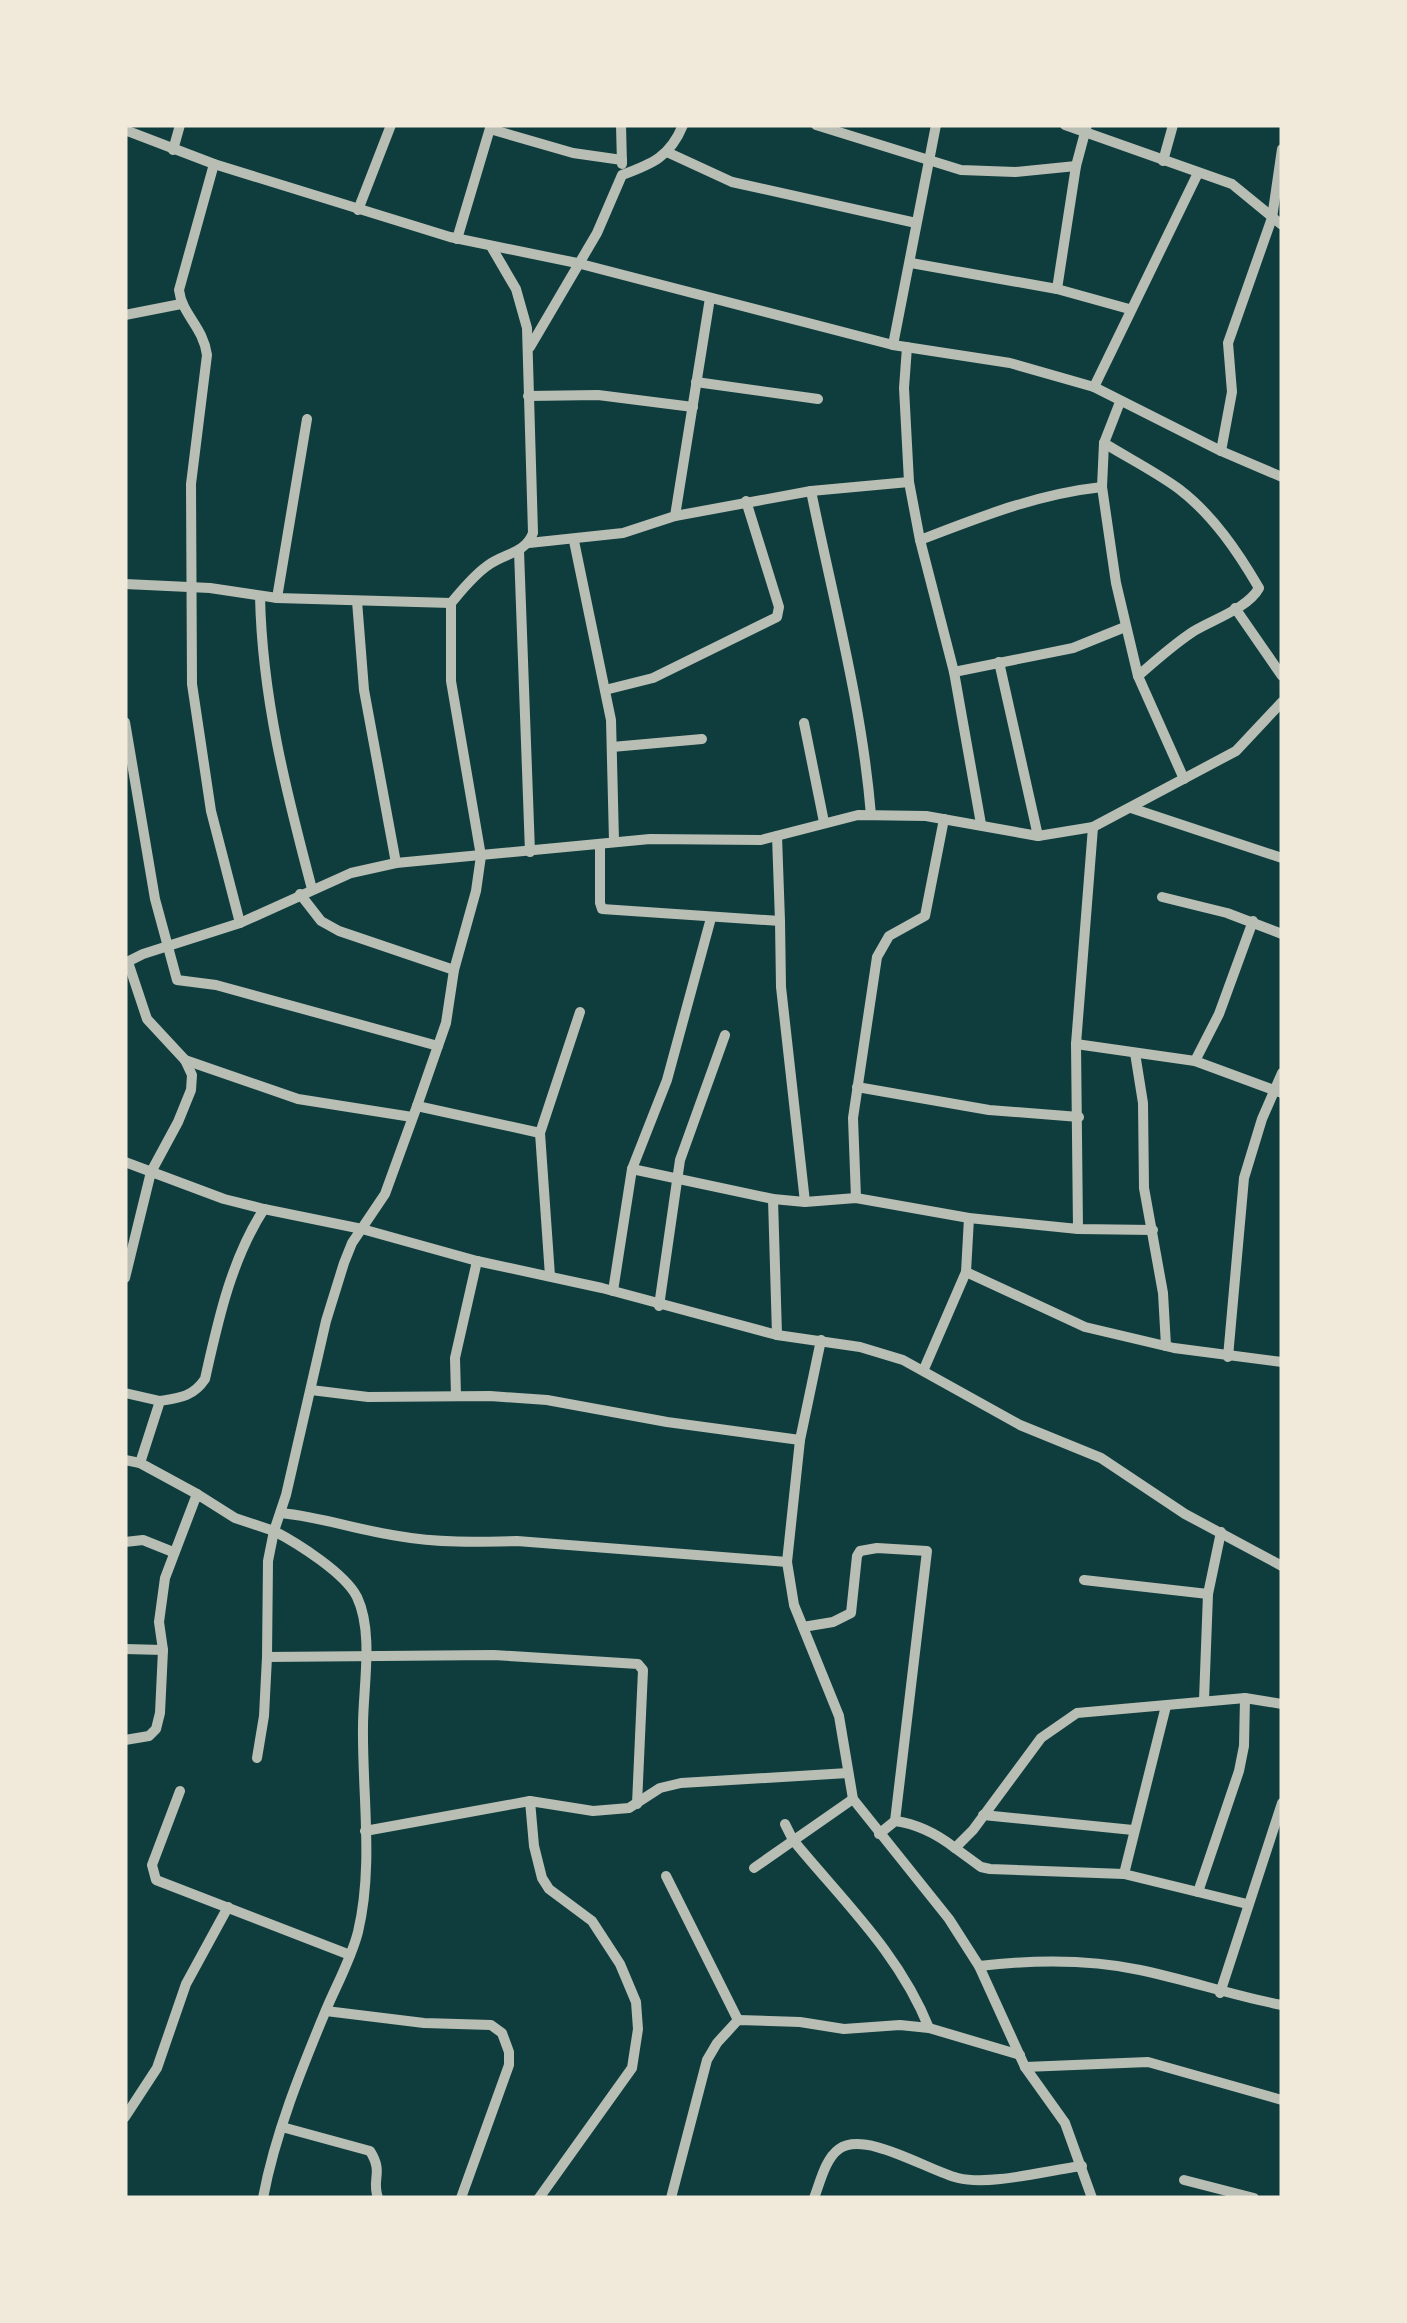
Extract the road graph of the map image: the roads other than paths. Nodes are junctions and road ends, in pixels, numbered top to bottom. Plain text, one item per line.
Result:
1 (180, 125) edge
2 (391, 125) edge
3 (621, 125) edge
4 (682, 125) edge
5 (816, 125) edge
6 (936, 125) edge
7 (1066, 125) edge
8 (1173, 125) edge
9 (490, 127) edge
10 (1086, 129) edge
11 (125, 130) edge
12 (173, 150) junction
13 (1282, 150) edge
14 (669, 152) junction
15 (622, 160) junction
16 (1163, 161) junction
17 (928, 162) junction
18 (214, 164) junction
19 (1076, 166) junction
20 (1198, 173) junction
21 (622, 175) junction
22 (358, 210) junction
23 (1277, 222) edge
24 (916, 223) junction
25 (457, 239) junction
26 (492, 248) junction
27 (578, 263) junction
28 (910, 263) junction
29 (1057, 289) junction
30 (710, 298) junction
31 (181, 304) junction
32 (1129, 309) junction
33 (125, 315) edge
34 (893, 345) junction
35 (907, 347) junction
36 (529, 349) junction
37 (696, 382) junction
38 (1094, 387) junction
39 (528, 396) junction
40 (818, 399) dead end
41 (1120, 402) junction
42 (692, 407) junction
43 (307, 419) dead end
44 (1104, 443) junction
45 (1221, 452) junction
46 (1282, 477) edge
47 (910, 482) junction
48 (1102, 487) junction
49 (811, 492) junction
50 (746, 501) junction
51 (675, 516) junction
52 (920, 540) junction
53 (574, 541) junction
54 (530, 543) junction
55 (518, 551) junction
56 (125, 584) edge
57 (190, 587) junction
58 (260, 596) junction
59 (277, 598) junction
60 (357, 601) junction
61 (451, 603) junction
62 (1235, 608) junction
63 (1126, 627) junction
64 (999, 662) junction
65 (954, 672) junction
66 (1138, 676) junction
67 (1282, 676) edge
68 (604, 690) junction
69 (1282, 702) edge
70 (125, 722) edge
71 (804, 723) dead end
72 (702, 738) dead end
73 (612, 747) junction
74 (1184, 779) junction
75 (1131, 808) junction
76 (871, 815) junction
77 (944, 818) junction
78 (824, 822) junction
79 (981, 824) junction
80 (1093, 827) junction
81 (777, 836) junction
82 (1038, 836) junction
83 (614, 842) junction
84 (600, 844) junction
85 (530, 852) junction
86 (481, 856) junction
87 (1282, 858) edge
88 (396, 863) junction
89 (312, 889) junction
90 (300, 894) junction
91 (1162, 897) dead end
92 (711, 918) junction
93 (780, 920) junction
94 (1253, 922) junction
95 (240, 923) junction
96 (1282, 934) edge
97 (167, 946) junction
98 (126, 962) edge
99 (454, 970) junction
100 (580, 1012) dead end
101 (725, 1035) dead end
102 (1076, 1044) junction
103 (438, 1046) junction
104 (1135, 1053) junction
105 (185, 1060) junction
106 (1194, 1061) junction
107 (1282, 1073) edge
108 (857, 1086) junction
109 (1278, 1092) edge
110 (414, 1112) junction
111 (1079, 1117) junction
112 (540, 1133) junction
113 (125, 1162) edge
114 (632, 1169) junction
115 (151, 1172) junction
116 (676, 1180) junction
117 (773, 1198) junction
118 (856, 1198) junction
119 (805, 1202) junction
120 (264, 1209) junction
121 (969, 1218) junction
122 (362, 1229) junction
123 (1078, 1229) junction
124 (1154, 1230) junction
125 (477, 1262) junction
126 (966, 1272) junction
127 (550, 1276) junction
128 (125, 1278) edge
129 (614, 1291) junction
130 (659, 1306) junction
131 (777, 1334) junction
132 (821, 1340) junction
133 (1166, 1346) junction
134 (1228, 1357) junction
135 (1282, 1362) edge
136 (924, 1369) junction
137 (311, 1390) junction
138 (125, 1394) edge
139 (456, 1396) junction
140 (160, 1401) junction
141 (800, 1440) junction
142 (125, 1460) edge
143 (140, 1463) junction
144 (196, 1494) junction
145 (280, 1514) junction
146 (274, 1531) junction
147 (1221, 1532) junction
148 (125, 1542) edge
149 (173, 1552) junction
150 (787, 1562) junction
151 (1282, 1566) edge
152 (1084, 1580) dead end
153 (1208, 1594) junction
154 (804, 1626) junction
155 (125, 1649) edge
156 (162, 1650) junction
157 (367, 1655) junction
158 (267, 1657) junction
159 (1245, 1698) junction
160 (1204, 1700) junction
161 (1282, 1704) edge
162 (1166, 1706) junction
163 (125, 1740) edge
164 (257, 1758) dead end
165 (848, 1773) junction
166 (180, 1791) dead end
167 (853, 1799) junction
168 (530, 1801) junction
169 (1282, 1802) edge
170 (637, 1804) junction
171 (983, 1815) junction
172 (895, 1821) junction
173 (785, 1824) dead end
174 (1133, 1830) junction
175 (365, 1831) junction
176 (879, 1834) junction
177 (793, 1840) junction
178 (955, 1848) junction
179 (754, 1868) dead end
180 (1124, 1874) junction
181 (666, 1876) dead end
182 (1198, 1892) junction
183 (1247, 1904) junction
184 (228, 1906) junction
185 (350, 1955) junction
186 (978, 1966) junction
187 (1220, 1993) junction
188 (1282, 2006) edge
189 (326, 2011) junction
190 (738, 2020) junction
191 (928, 2028) junction
192 (1023, 2061) junction
193 (1282, 2100) edge
194 (125, 2117) edge
195 (282, 2127) junction
196 (1082, 2166) junction
197 (1184, 2180) dead end
198 (263, 2198) edge
199 (378, 2198) edge
200 (462, 2198) edge
201 (539, 2198) edge
202 (671, 2198) edge
203 (814, 2198) edge
204 (1092, 2198) edge
205 (1254, 2198) edge

1 - 12 street
2 - 22 street
3 - 15 street
4 - 14 street
5 - 17 street
6 - 17 street
7 - 10 street
8 - 16 street
9 - 15 street
9 - 25 street
10 - 16 street
10 - 19 street
11 - 12 street
12 - 18 street
13 - 23 street
14 - 21 street
14 - 24 street
15 - 21 street
16 - 20 street
17 - 19 street
17 - 24 street
18 - 22 street
18 - 31 street
19 - 29 street
20 - 23 street
20 - 32 street
21 - 27 street
22 - 25 street
23 - 45 street
24 - 28 street
25 - 26 street
26 - 27 street
26 - 36 street
27 - 30 street
27 - 36 street
28 - 29 street
28 - 34 street
29 - 32 street
30 - 34 street
30 - 37 street
31 - 33 street
31 - 57 street
32 - 38 street
34 - 35 street
35 - 38 street
35 - 47 street
36 - 39 street
37 - 40 street
37 - 42 street
38 - 41 street
39 - 42 street
39 - 54 street
41 - 44 street
41 - 45 street
42 - 51 street
43 - 59 street
44 - 48 street
44 - 62 street
45 - 46 street
47 - 49 street
47 - 52 street
48 - 52 street
48 - 63 street
49 - 50 street
49 - 76 street
50 - 51 street
50 - 68 street
51 - 53 street
52 - 65 street
53 - 54 street
53 - 68 street
54 - 55 street
55 - 61 street
55 - 85 street
56 - 57 street
57 - 58 street
57 - 95 street
58 - 59 street
58 - 89 street
59 - 60 street
60 - 61 street
60 - 88 street
61 - 86 street
62 - 66 street
62 - 67 street
63 - 64 street
63 - 66 street
64 - 65 street
64 - 82 street
65 - 79 street
66 - 74 street
68 - 73 street
69 - 74 street
70 - 97 street
71 - 78 street
72 - 73 street
73 - 83 street
74 - 75 street
75 - 80 street
75 - 87 street
76 - 77 street
76 - 78 street
77 - 79 street
77 - 108 street
78 - 81 street
79 - 82 street
80 - 82 street
80 - 102 street
81 - 83 street
81 - 93 street
83 - 84 street
84 - 85 street
84 - 92 street
85 - 86 street
86 - 88 street
86 - 99 street
88 - 89 street
89 - 90 street
90 - 95 street
90 - 99 street
91 - 94 street
92 - 93 street
92 - 114 street
93 - 119 street
94 - 96 street
94 - 106 street
95 - 97 street
97 - 98 street
97 - 103 street
98 - 105 street
99 - 103 street
100 - 112 street
101 - 116 street
102 - 104 street
102 - 111 street
103 - 110 street
104 - 106 street
104 - 124 street
105 - 110 street
105 - 115 street
106 - 109 street
107 - 109 street
108 - 111 street
108 - 118 street
109 - 134 street
110 - 112 street
110 - 122 street
111 - 123 street
112 - 127 street
113 - 115 street
114 - 116 street
114 - 129 street
115 - 120 street
115 - 128 street
116 - 117 street
116 - 130 street
117 - 119 street
117 - 131 street
118 - 119 street
118 - 121 street
120 - 122 street
120 - 140 street
121 - 123 street
121 - 126 street
122 - 125 street
122 - 137 street
123 - 124 street
124 - 133 street
125 - 127 street
125 - 139 street
126 - 133 street
126 - 136 street
127 - 129 street
129 - 130 street
130 - 131 street
131 - 132 street
132 - 136 street
132 - 141 street
133 - 134 street
134 - 135 street
136 - 147 street
137 - 139 street
137 - 145 street
138 - 140 street
139 - 141 street
140 - 143 street
141 - 150 street
142 - 143 street
143 - 144 street
144 - 146 street
144 - 149 street
145 - 146 street
145 - 150 street
146 - 157 street
146 - 158 street
147 - 151 street
147 - 153 street
148 - 149 street
149 - 156 street
150 - 154 street
152 - 153 street
153 - 160 street
154 - 165 street
154 - 172 street
155 - 156 street
156 - 163 street
157 - 158 street
157 - 170 street
157 - 175 street
158 - 164 street
159 - 160 street
159 - 161 street
159 - 182 street
160 - 162 street
162 - 171 street
162 - 174 street
165 - 167 street
165 - 170 street
166 - 184 street
167 - 176 street
167 - 177 street
168 - 170 street
168 - 175 street
168 - 201 street
169 - 183 street
171 - 174 street
171 - 178 street
172 - 176 street
172 - 178 street
173 - 177 street
174 - 180 street
175 - 185 street
176 - 186 street
177 - 179 street
177 - 191 street
178 - 180 street
180 - 182 street
181 - 190 street
182 - 183 street
183 - 187 street
184 - 185 street
184 - 194 street
185 - 189 street
186 - 187 street
186 - 192 street
187 - 188 street
189 - 195 street
189 - 200 street
190 - 191 street
190 - 202 street
191 - 192 street
192 - 193 street
192 - 196 street
195 - 198 street
195 - 199 street
196 - 203 street
196 - 204 street
197 - 205 street

